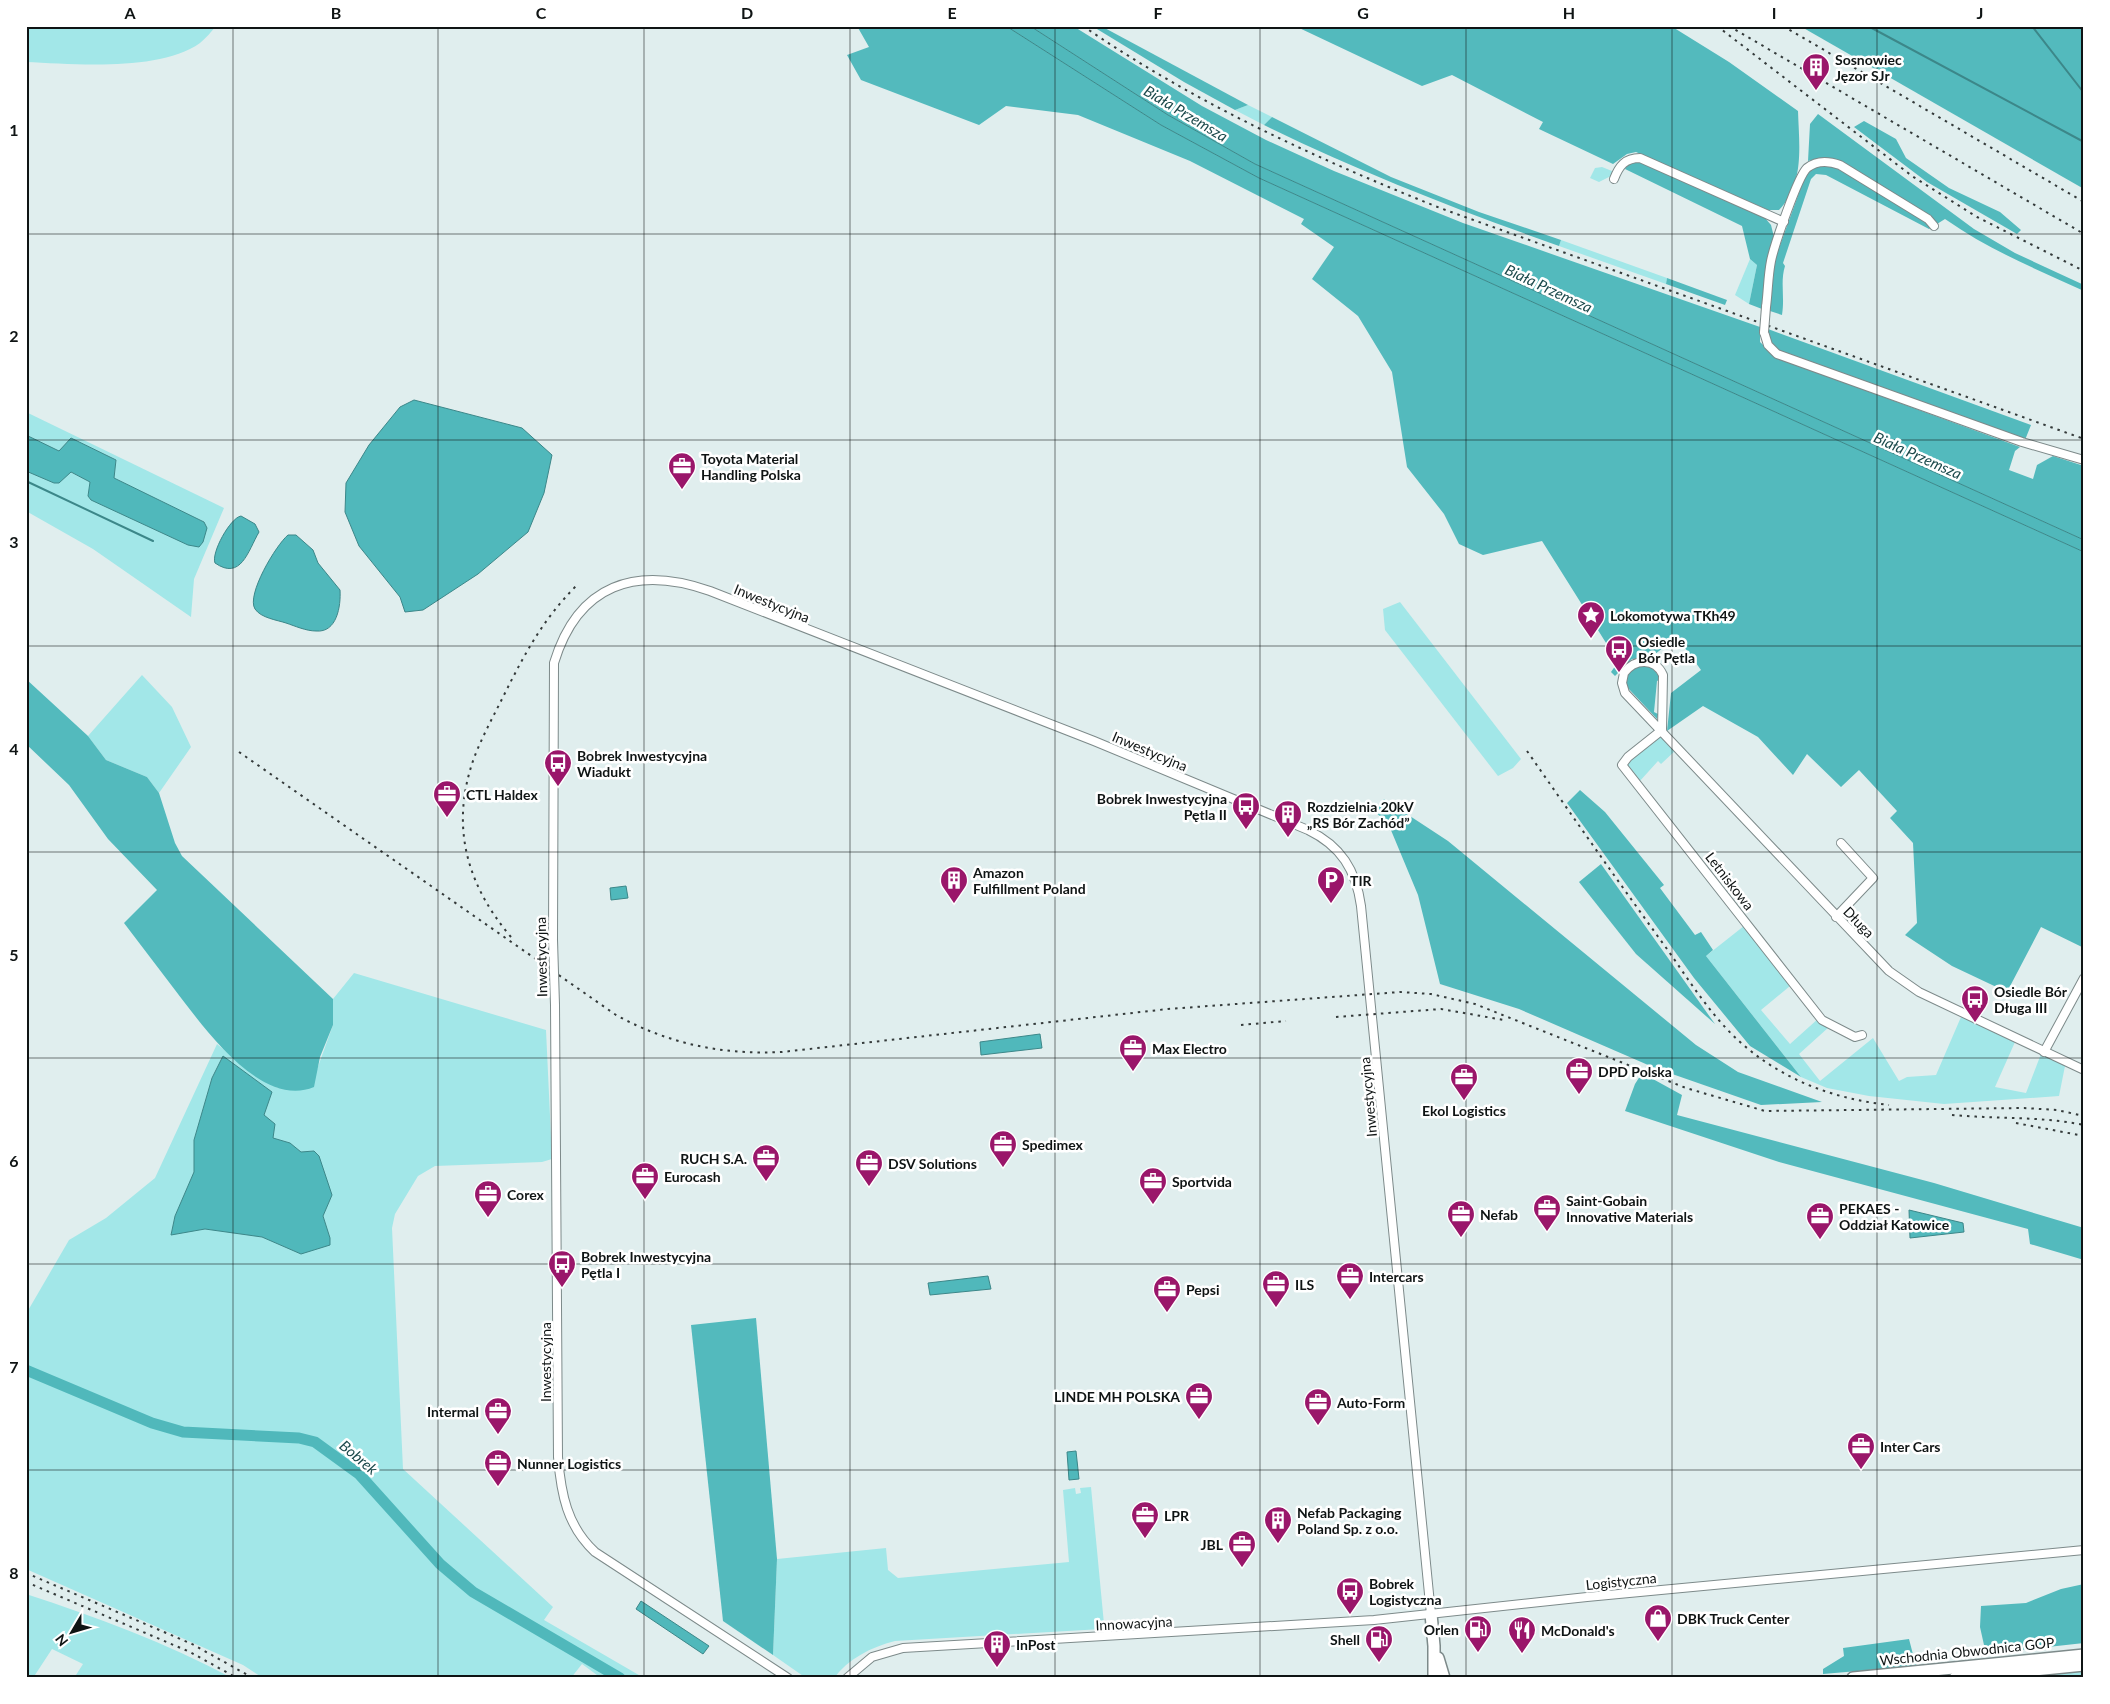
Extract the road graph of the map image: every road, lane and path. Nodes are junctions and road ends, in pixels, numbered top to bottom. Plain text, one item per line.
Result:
1 (1614, 179) dead end
2 (1784, 222) junction
3 (1934, 226) dead end
4 (2084, 460) edge
5 (1662, 730) junction
6 (1841, 843) dead end
7 (1836, 917) junction
8 (2084, 978) edge
9 (1862, 1035) dead end
10 (2044, 1052) junction
11 (2084, 1070) edge
12 (2084, 1550) edge
13 (1431, 1614) junction
14 (1434, 1646) junction
15 (2084, 1655) edge
16 (2084, 1665) edge
17 (788, 1678) edge
18 (847, 1678) edge
19 (1434, 1678) edge
20 (1444, 1678) edge
21 (1852, 1678) edge
22 (1955, 1678) edge

1 - 2 street
2 - 3 street
2 - 4 street, bridge
5 - 5 street, Długa
5 - 7 street, Długa
5 - 9 street, Letniskowa
6 - 7 street
7 - 10 street, Długa
8 - 10 street
10 - 11 street, Długa
12 - 13 street, Logistyczna
13 - 14 highway
13 - 17 street, Inwestycyjna, bridge
13 - 18 street, Innowacyjna
14 - 19 highway
14 - 20 highway
15 - 21 highway, Wschodnia Obwodnica GOP
16 - 22 highway, Wschodnia Obwodnica GOP

